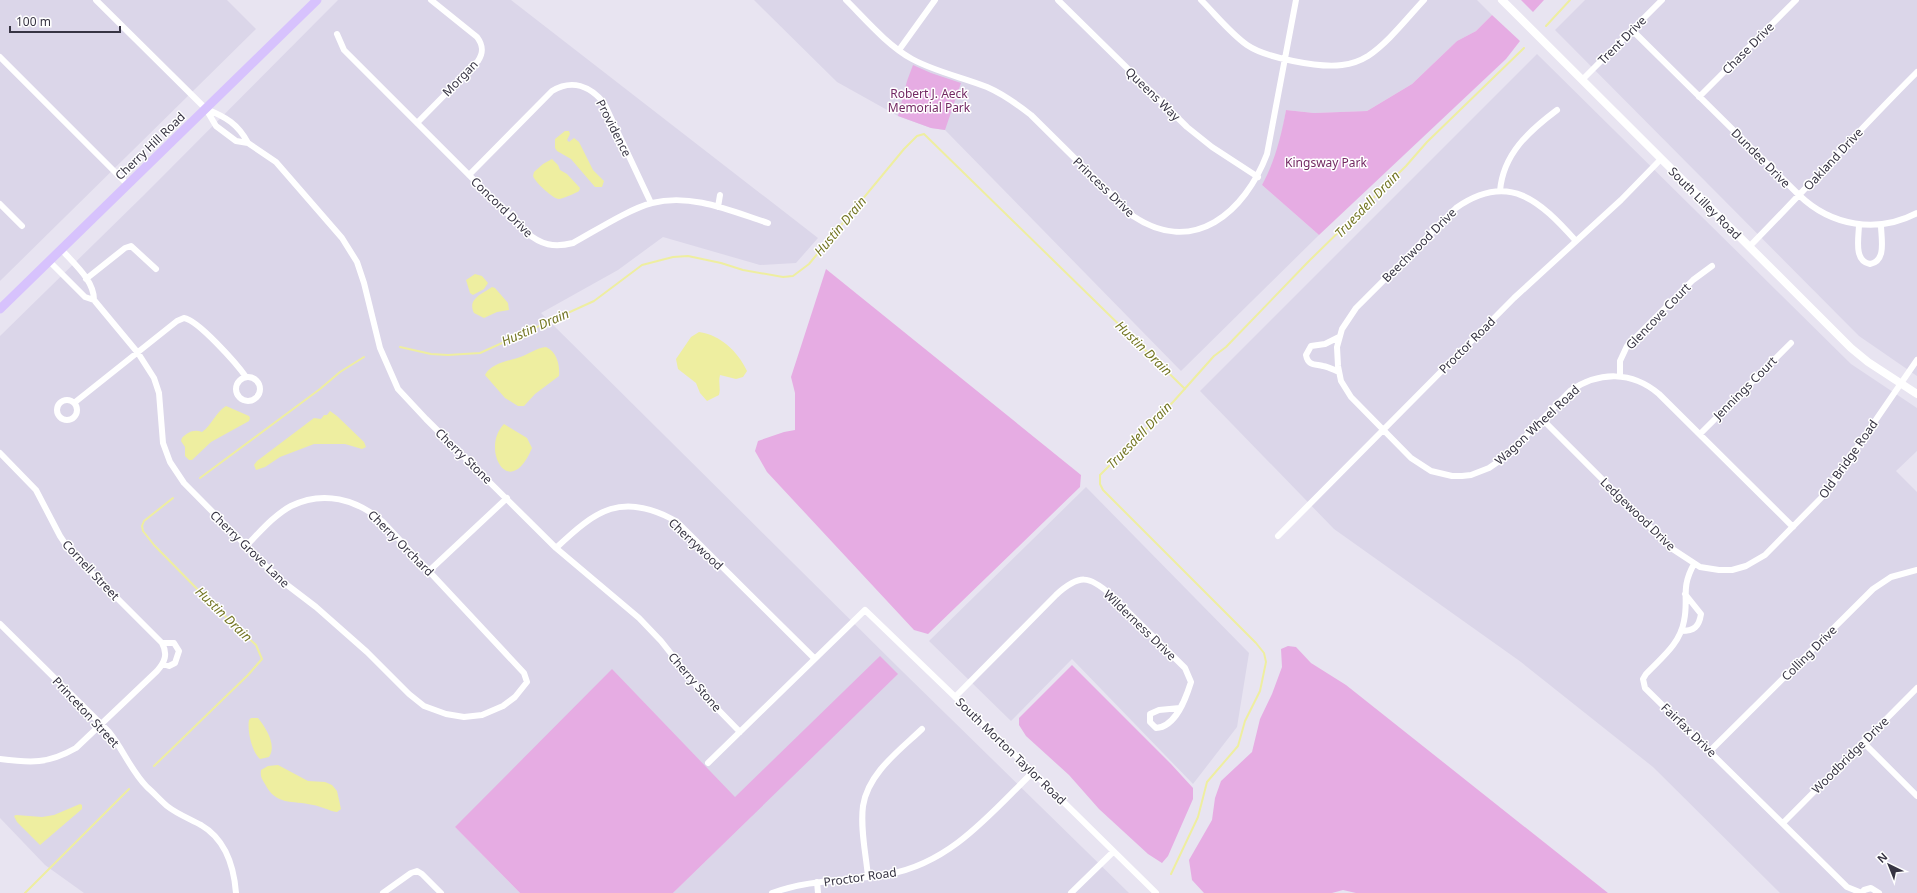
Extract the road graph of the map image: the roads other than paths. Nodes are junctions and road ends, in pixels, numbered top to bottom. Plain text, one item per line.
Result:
1 (96, 0) edge
2 (317, 0) edge
3 (431, 0) edge
4 (846, 0) edge
5 (935, 0) edge
6 (1058, 0) edge
7 (1201, 0) edge
8 (1296, 0) edge
9 (1424, 0) edge
10 (1502, 0) edge
11 (1662, 0) edge
12 (1796, 0) edge
13 (1632, 30) junction
14 (337, 34) dead end
15 (899, 50) junction
16 (0, 57) edge
17 (1286, 58) junction
18 (1917, 72) edge
19 (1582, 80) junction
20 (1699, 96) junction
21 (206, 109) junction
22 (1557, 110) dead end
23 (417, 123) junction
24 (248, 143) junction
25 (1661, 159) junction
26 (469, 175) junction
27 (1258, 177) junction
28 (128, 185) junction
29 (1500, 191) junction
30 (720, 195) dead end
31 (1799, 195) junction
32 (651, 203) junction
33 (0, 204) edge
34 (718, 207) junction
35 (1917, 212) edge
36 (768, 223) dead end
37 (1859, 224) junction
38 (1881, 225) junction
39 (22, 226) dead end
40 (1576, 241) junction
41 (1749, 246) junction
42 (62, 249) junction
43 (49, 261) junction
44 (1712, 266) dead end
45 (156, 269) dead end
46 (86, 279) junction
47 (94, 300) junction
48 (0, 309) edge
49 (1339, 337) junction
50 (1791, 343) dead end
51 (138, 353) junction
52 (1917, 360) edge
53 (1339, 372) junction
54 (1620, 376) junction
55 (246, 377) dead end
56 (1900, 383) junction
57 (1917, 394) edge
58 (74, 403) dead end
59 (1542, 419) junction
60 (1383, 430) junction
61 (1700, 434) junction
62 (0, 453) edge
63 (507, 498) junction
64 (1793, 527) junction
65 (1278, 536) dead end
66 (245, 547) junction
67 (556, 548) junction
68 (1694, 564) junction
69 (1750, 564) joint
70 (1917, 570) edge
71 (429, 571) junction
72 (1684, 594) junction
73 (0, 624) edge
74 (1681, 631) junction
75 (162, 643) junction
76 (815, 659) junction
77 (163, 664) junction
78 (526, 682) joint
79 (1917, 688) edge
80 (955, 697) junction
81 (1180, 708) junction
82 (101, 724) junction
83 (922, 729) dead end
84 (740, 732) junction
85 (1863, 742) junction
86 (1710, 751) junction
87 (0, 759) edge
88 (708, 763) dead end
89 (1033, 772) junction
90 (1917, 796) edge
91 (1783, 823) junction
92 (1113, 852) junction
93 (868, 877) junction
94 (817, 882) junction
95 (236, 893) edge
96 (383, 893) edge
97 (441, 893) edge
98 (772, 893) edge
99 (818, 893) edge
100 (1071, 893) edge
101 (1156, 893) edge
102 (1862, 893) edge
103 (1879, 893) edge

1 - 21 street
2 - 21 main road, Cherry Hill Road
3 - 23 street, Morgan
4 - 15 street, Princess Drive
5 - 15 street
6 - 27 street, Queens Way
7 - 17 street
8 - 17 street, Princess Drive
9 - 17 street
10 - 19 street, South Lilley Road
11 - 13 street, Trent Drive
12 - 20 street, Chase Drive
13 - 19 street, Trent Drive
13 - 20 street, Dundee Drive
14 - 23 street, Concord Drive
15 - 27 street, Princess Drive
16 - 28 street
17 - 27 street, Princess Drive
18 - 31 street, Oakland Drive
19 - 25 street, South Lilley Road
20 - 31 street, Dundee Drive
21 - 24 street, Cherry Stone
21 - 24 street, Cherry Stone
21 - 28 main road, Cherry Hill Road
22 - 29 street
23 - 26 street, Concord Drive
24 - 63 street, Cherry Stone
25 - 40 street, Proctor Road
25 - 41 street, South Lilley Road
26 - 32 street, Concord Drive
26 - 32 street, Providence
28 - 42 main road, Cherry Hill Road
29 - 40 street, Beechwood Drive
29 - 49 street, Beechwood Drive
30 - 34 street
31 - 37 street, Dundee Drive
31 - 41 street, Oakland Drive
32 - 34 street, Concord Drive
33 - 39 street
34 - 36 street, Concord Drive
35 - 38 street, Dundee Drive
37 - 38 street, Dundee Drive
37 - 38 street
40 - 60 street, Proctor Road
41 - 56 street, South Lilley Road
42 - 43 main road, Cherry Hill Road
42 - 46 street, Cherry Grove Lane
43 - 47 street, Cherry Grove Lane
43 - 48 main road, Cherry Hill Road
44 - 54 street, Glencove Court
45 - 46 street
46 - 47 street, Cherry Grove Lane
47 - 51 street, Cherry Grove Lane
49 - 53 street, Beechwood Drive
49 - 53 street
50 - 61 street, Jennings Court
51 - 55 street
51 - 58 street
51 - 66 street, Cherry Grove Lane
52 - 56 street, Old Bridge Road
53 - 60 street, Beechwood Drive
54 - 59 street, Wagon Wheel Road
54 - 61 street, Wagon Wheel Road
56 - 57 street, South Lilley Road
56 - 64 street, Old Bridge Road
59 - 60 street, Wagon Wheel Road
59 - 68 street, Ledgewood Drive
60 - 65 street, Proctor Road
61 - 64 street, Wagon Wheel Road
62 - 75 street, Cornell Street
63 - 67 street, Cherry Stone
63 - 71 street
64 - 69 street, Old Bridge Road
66 - 71 street, Cherry Orchard
66 - 78 street, Cherry Grove Lane
67 - 76 street, Cherrywood
67 - 84 street, Cherry Stone
68 - 69 street, Ledgewood Drive
68 - 72 street, Fairfax Drive
70 - 86 street, Colling Drive
71 - 78 street, Cherry Orchard
72 - 74 street, Fairfax Drive
72 - 74 street
73 - 82 street, Princeton Street
74 - 86 street, Fairfax Drive
75 - 77 street
75 - 77 street, Cornell Street
76 - 80 street, South Morton Taylor Road
76 - 84 street
77 - 82 street
79 - 85 street, Woodbridge Drive
80 - 81 street, Wilderness Drive
80 - 89 street, South Morton Taylor Road
81 - 81 street, Wilderness Drive
82 - 87 street
82 - 95 street, Princeton Street
83 - 93 street
84 - 88 street
85 - 90 street
85 - 91 street, Woodbridge Drive
86 - 91 street, Fairfax Drive
89 - 92 street, South Morton Taylor Road
89 - 93 street, Proctor Road
91 - 102 street, Fairfax Drive
92 - 100 street
92 - 101 street, South Morton Taylor Road
93 - 94 street, Proctor Road
94 - 98 street, Proctor Road
94 - 99 street
96 - 97 street
102 - 103 street

